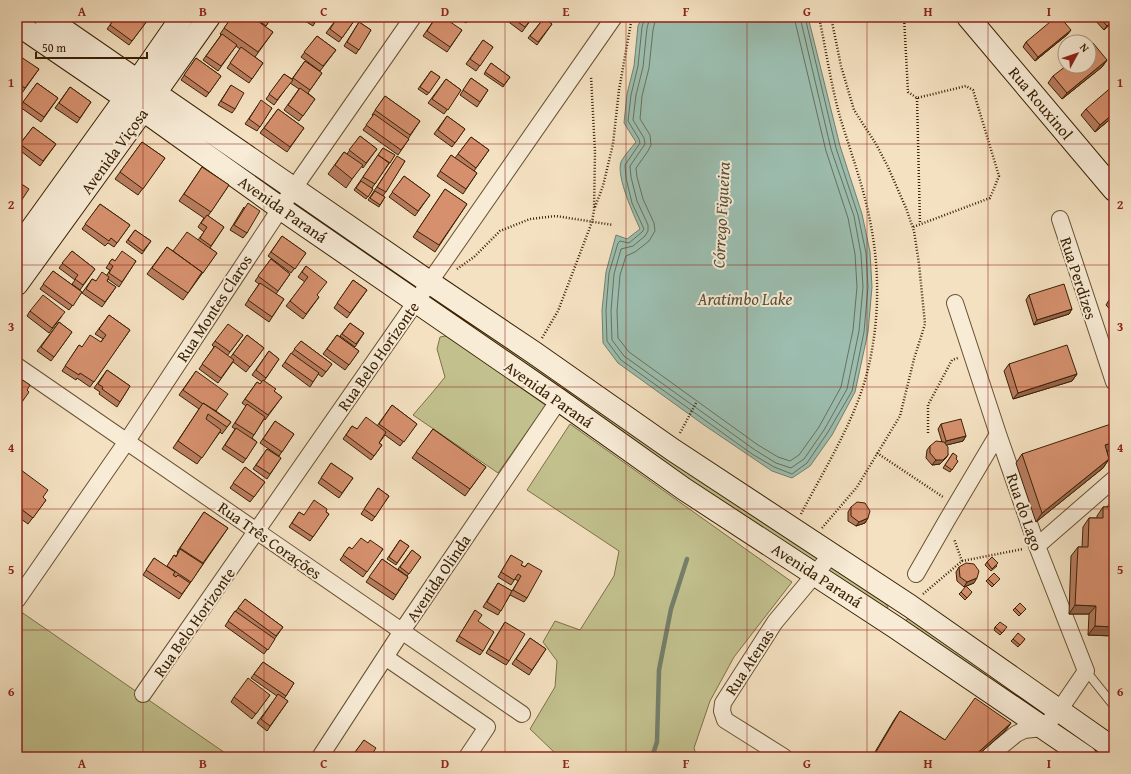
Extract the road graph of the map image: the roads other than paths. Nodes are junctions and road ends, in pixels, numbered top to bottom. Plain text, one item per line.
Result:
1 (45, 17) edge
2 (182, 17) edge
3 (209, 17) edge
4 (413, 17) edge
5 (614, 17) edge
6 (968, 17) edge
7 (17, 24) edge
8 (140, 96) junction
9 (294, 188) junction
10 (1114, 190) edge
11 (280, 208) junction
12 (1060, 218) dead end
13 (17, 249) edge
14 (434, 275) junction
15 (17, 284) edge
16 (416, 301) junction
17 (955, 303) dead end
18 (17, 366) edge
19 (1114, 382) edge
20 (559, 400) junction
21 (998, 434) junction
22 (127, 441) junction
23 (1114, 479) edge
24 (257, 531) junction
25 (1037, 546) junction
26 (831, 554) junction
27 (816, 574) junction
28 (916, 574) dead end
29 (17, 600) edge
30 (402, 631) junction
31 (385, 658) junction
32 (1086, 671) junction
33 (143, 694) dead end
34 (1114, 706) edge
35 (1058, 712) junction
36 (522, 714) dead end
37 (1043, 728) junction
38 (1114, 749) edge
39 (320, 757) edge
40 (467, 757) edge
41 (784, 757) edge
42 (988, 757) edge
43 (1086, 757) edge

1 - 8 main road, Avenida Paraná
2 - 8 main road, Avenida Viçosa
3 - 8 main road, Avenida Viçosa
4 - 9 street, Rua Montes Claros
5 - 14 street, Rua Belo Horizonte
6 - 10 main road, Rua Rouxinol
7 - 8 main road, Avenida Paraná
8 - 9 main road, Avenida Paraná
8 - 11 main road, Avenida Paraná
8 - 13 main road, Avenida Viçosa
8 - 15 main road, Avenida Viçosa
9 - 11 street, Rua Montes Claros
9 - 14 main road, Avenida Paraná
11 - 16 main road, Avenida Paraná
11 - 22 street, Rua Montes Claros
12 - 19 street, Rua Perdizes
14 - 16 street, Rua Belo Horizonte
14 - 26 main road, Avenida Paraná
16 - 20 main road, Avenida Paraná
16 - 24 street, Rua Belo Horizonte
17 - 21 street, Rua do Lago
18 - 22 street, Rua Três Corações
20 - 27 main road, Avenida Paraná
20 - 30 street, Avenida Olinda
21 - 25 street, Rua do Lago
21 - 28 street
22 - 24 street, Rua Três Corações
22 - 29 street, Rua Montes Claros
23 - 25 street
24 - 30 street, Rua Três Corações
24 - 33 street, Rua Belo Horizonte
25 - 32 street, Rua do Lago
26 - 27 street, Rua Atenas
26 - 35 main road, Avenida Paraná
27 - 37 main road, Avenida Paraná
27 - 41 street, Rua Atenas
30 - 31 street, Avenida Olinda
30 - 36 street, Rua Três Corações
31 - 39 street, Avenida Olinda
31 - 40 street
32 - 34 lane
32 - 35 street
35 - 37 street
35 - 38 main road, Avenida Paraná
37 - 42 street
37 - 43 main road, Avenida Paraná

